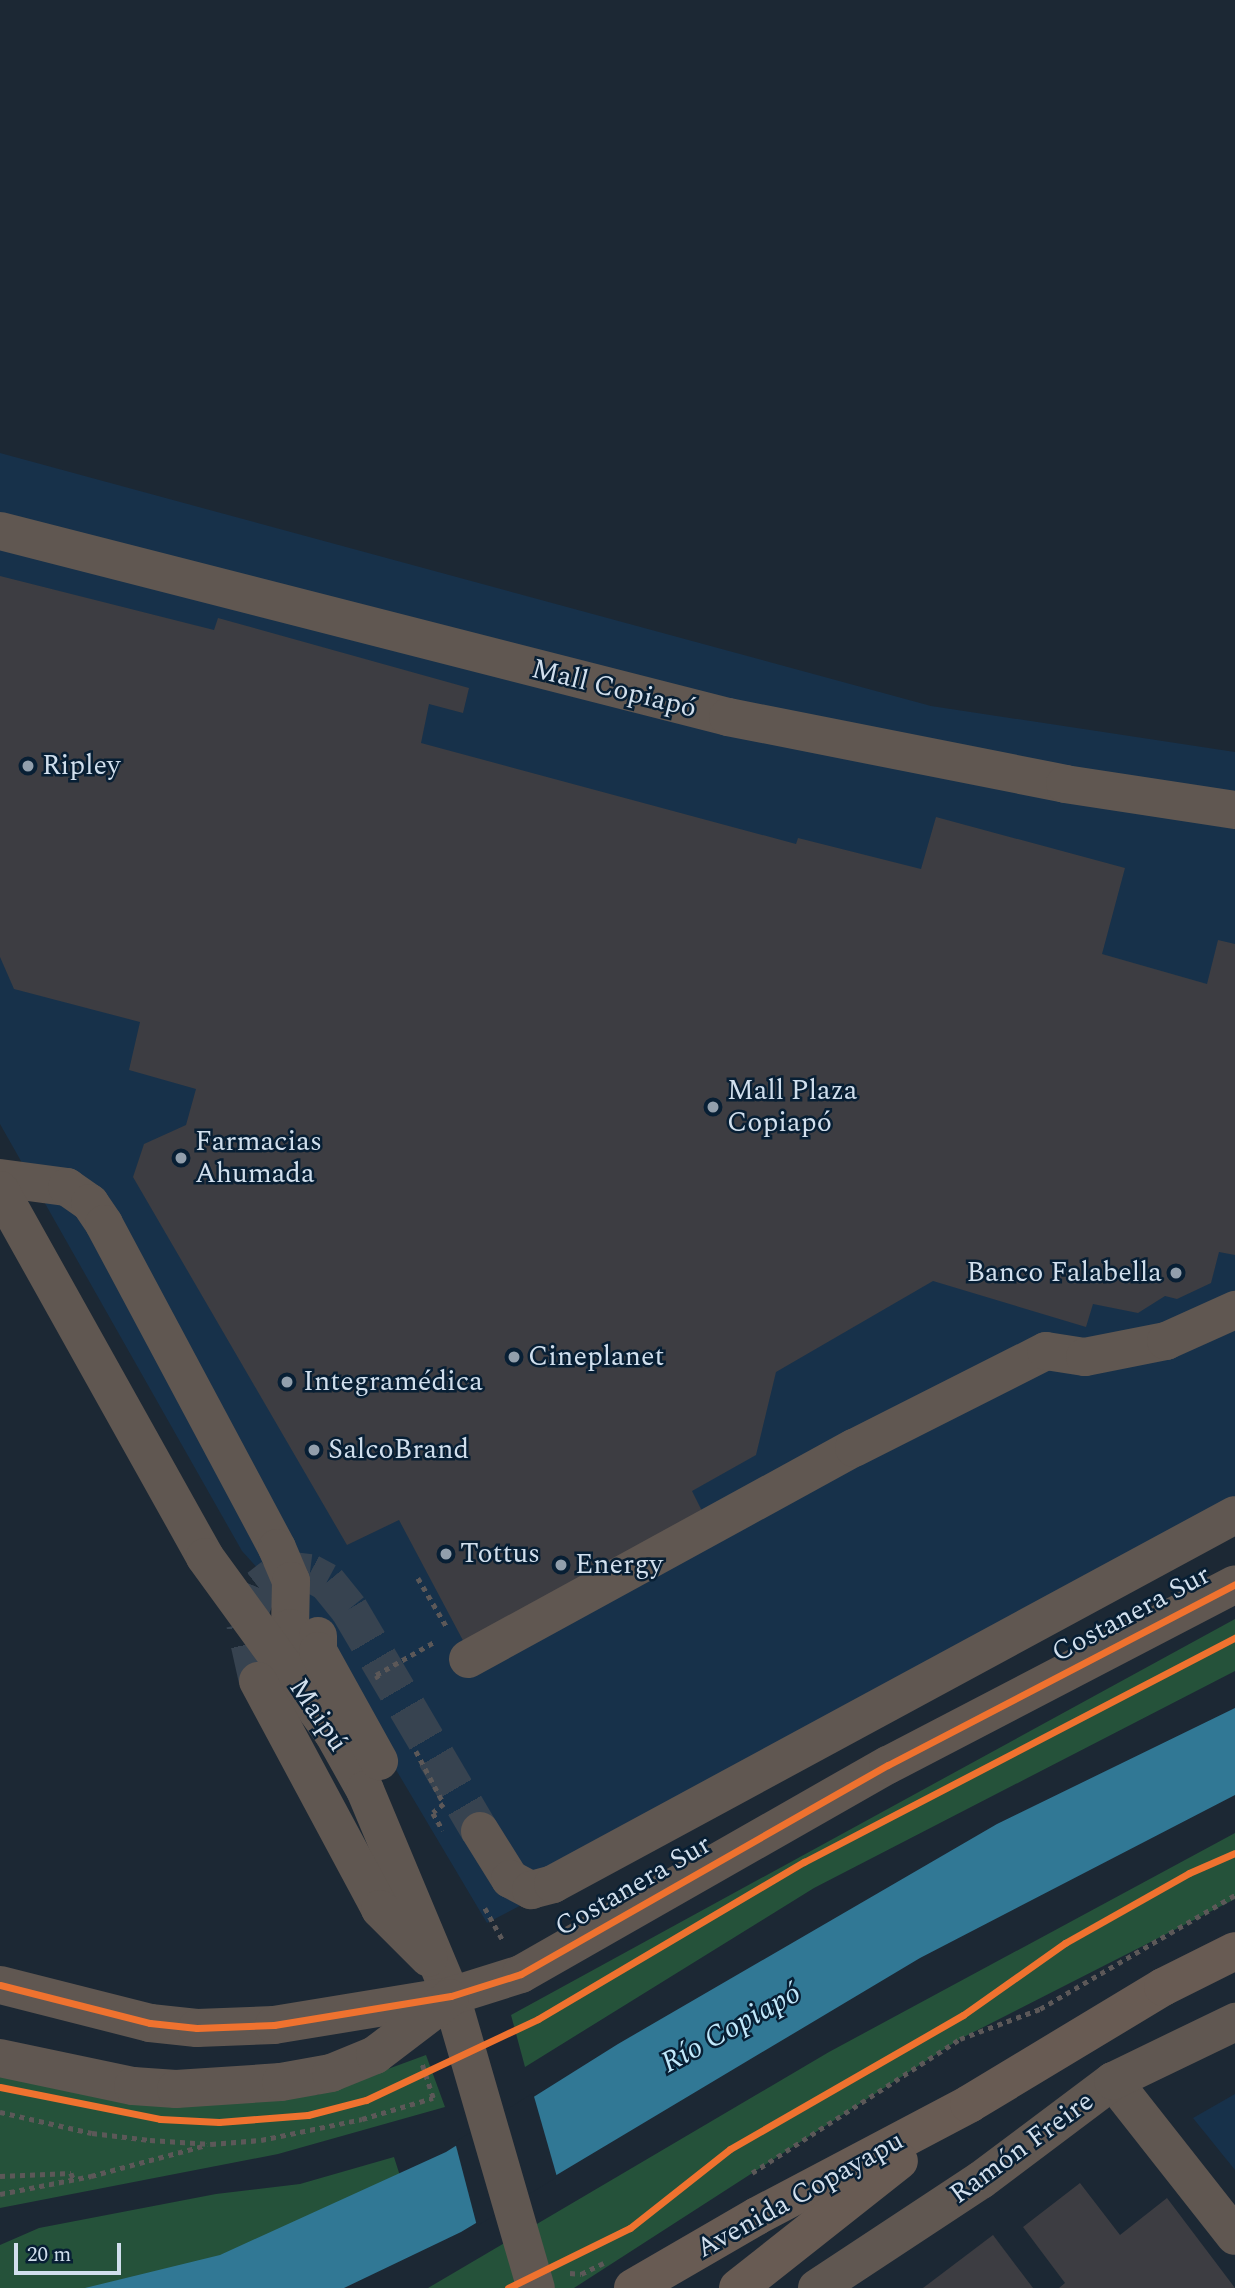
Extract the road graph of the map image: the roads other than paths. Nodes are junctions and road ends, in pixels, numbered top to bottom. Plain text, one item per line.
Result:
1 (0, 531) edge
2 (1235, 810) edge
3 (0, 1178) edge
4 (0, 1189) edge
5 (1235, 1310) edge
6 (1235, 1515) edge
7 (1235, 1584) edge
8 (318, 1636) dead end
9 (468, 1659) dead end
10 (258, 1681) tunnel mouth
11 (301, 1688) junction
12 (480, 1830) tunnel mouth
13 (1235, 1951) edge
14 (445, 1982) junction
15 (0, 1984) edge
16 (1235, 2022) edge
17 (0, 2058) edge
18 (1113, 2081) junction
19 (969, 2104) junction
20 (1235, 2236) edge
21 (622, 2273) edge
22 (548, 2283) edge
23 (738, 2288) edge
24 (817, 2288) edge

1 - 2 street, Mall Copiapó
3 - 11 street
4 - 11 street, Maipú
5 - 9 street
6 - 12 street
7 - 14 street, Costanera Sur
8 - 14 street
10 - 14 street
11 - 14 street, Maipú
13 - 19 highway, Avenida Copayapu
14 - 15 street, Costanera Sur
14 - 17 street, Costanera Sur
14 - 22 street, Maipú
16 - 18 street, Ramón Freire
18 - 20 street
18 - 24 street, Ramón Freire
19 - 21 highway, Avenida Copayapu
19 - 23 highway, Avenida Copayapu

